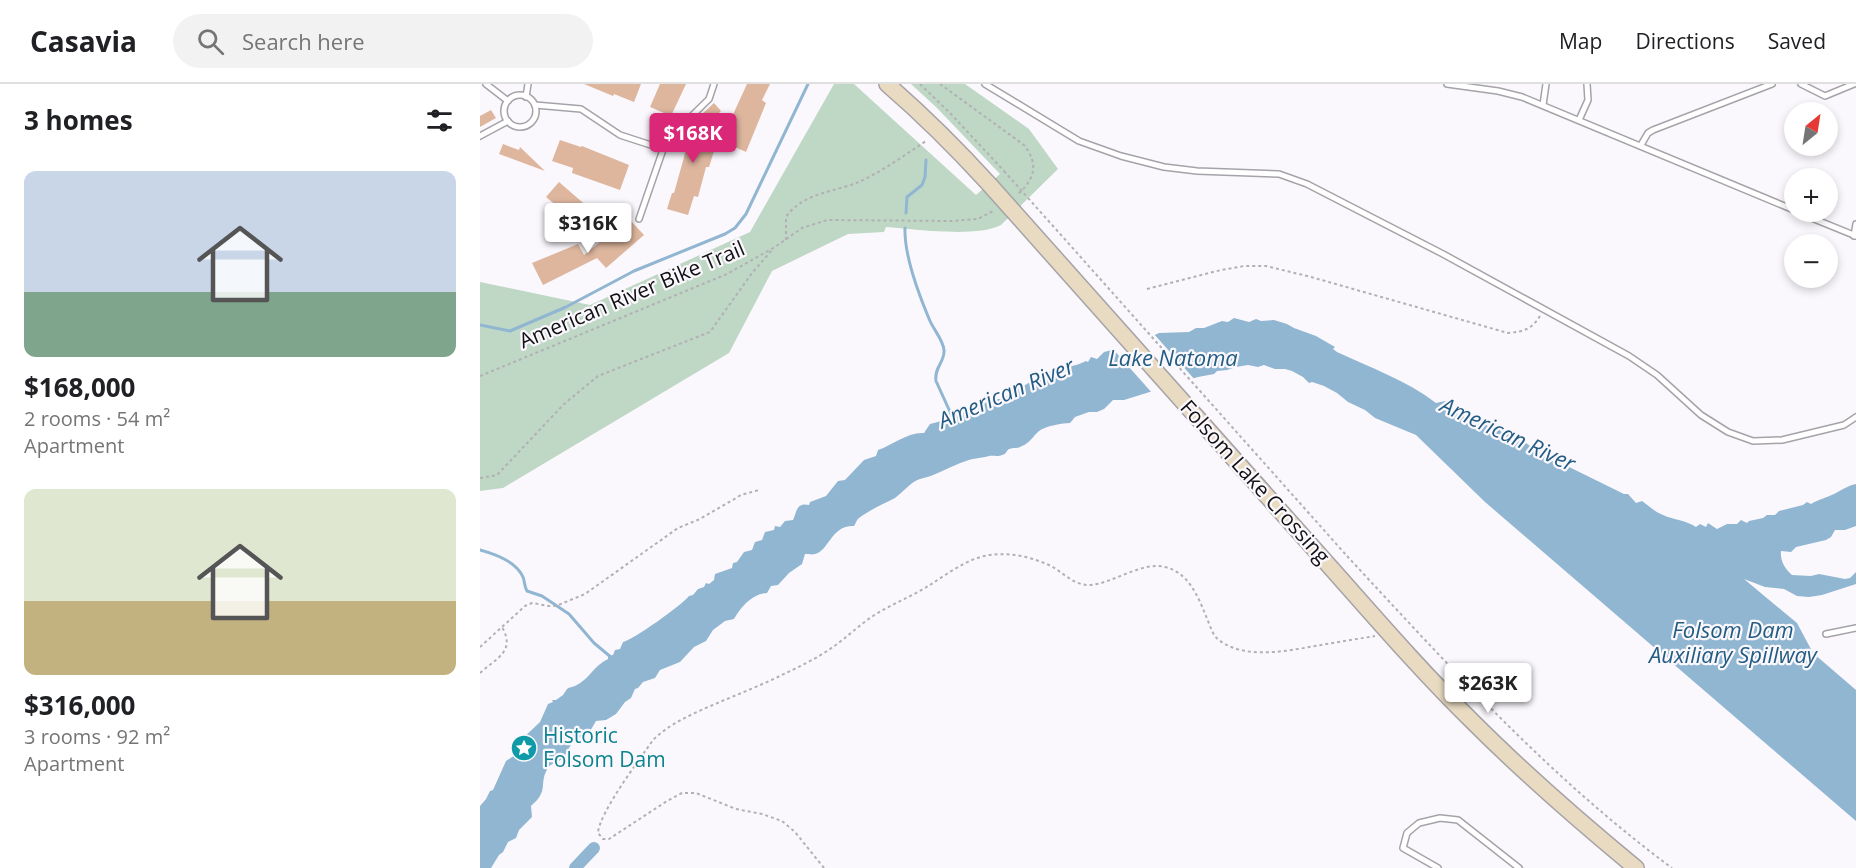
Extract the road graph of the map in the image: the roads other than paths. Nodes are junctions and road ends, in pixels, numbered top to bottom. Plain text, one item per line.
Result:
1 (486, 84) edge
2 (528, 84) edge
3 (714, 84) edge
4 (887, 84) edge
5 (985, 84) edge
6 (1447, 84) edge
7 (1546, 84) edge
8 (1587, 84) edge
9 (1772, 84) edge
10 (1801, 84) edge
11 (1854, 84) edge
12 (526, 96) junction
13 (508, 101) junction
14 (535, 105) junction
15 (1543, 105) junction
16 (1580, 120) junction
17 (508, 121) junction
18 (480, 136) edge
19 (1641, 145) junction
20 (663, 149) junction
21 (1784, 206) edge
22 (639, 219) dead end
23 (1822, 222) edge
24 (1856, 224) edge
25 (1855, 236) edge
26 (1856, 417) edge
27 (1856, 628) edge
28 (1826, 634) dead end
29 (1438, 868) edge
30 (1519, 868) edge
31 (1636, 868) edge

1 - 13 lane
2 - 12 lane
3 - 20 lane
4 - 31 main road, Folsom Lake Crossing, bridge
5 - 26 lane
6 - 15 lane
7 - 15 lane
8 - 16 lane
9 - 19 lane
10 - 11 lane
12 - 13 lane
12 - 14 lane
13 - 17 lane
14 - 17 lane
14 - 20 lane
15 - 16 lane
16 - 19 lane
17 - 18 lane
19 - 21 lane
20 - 22 lane
23 - 25 lane
24 - 25 lane
27 - 28 lane
29 - 30 lane

